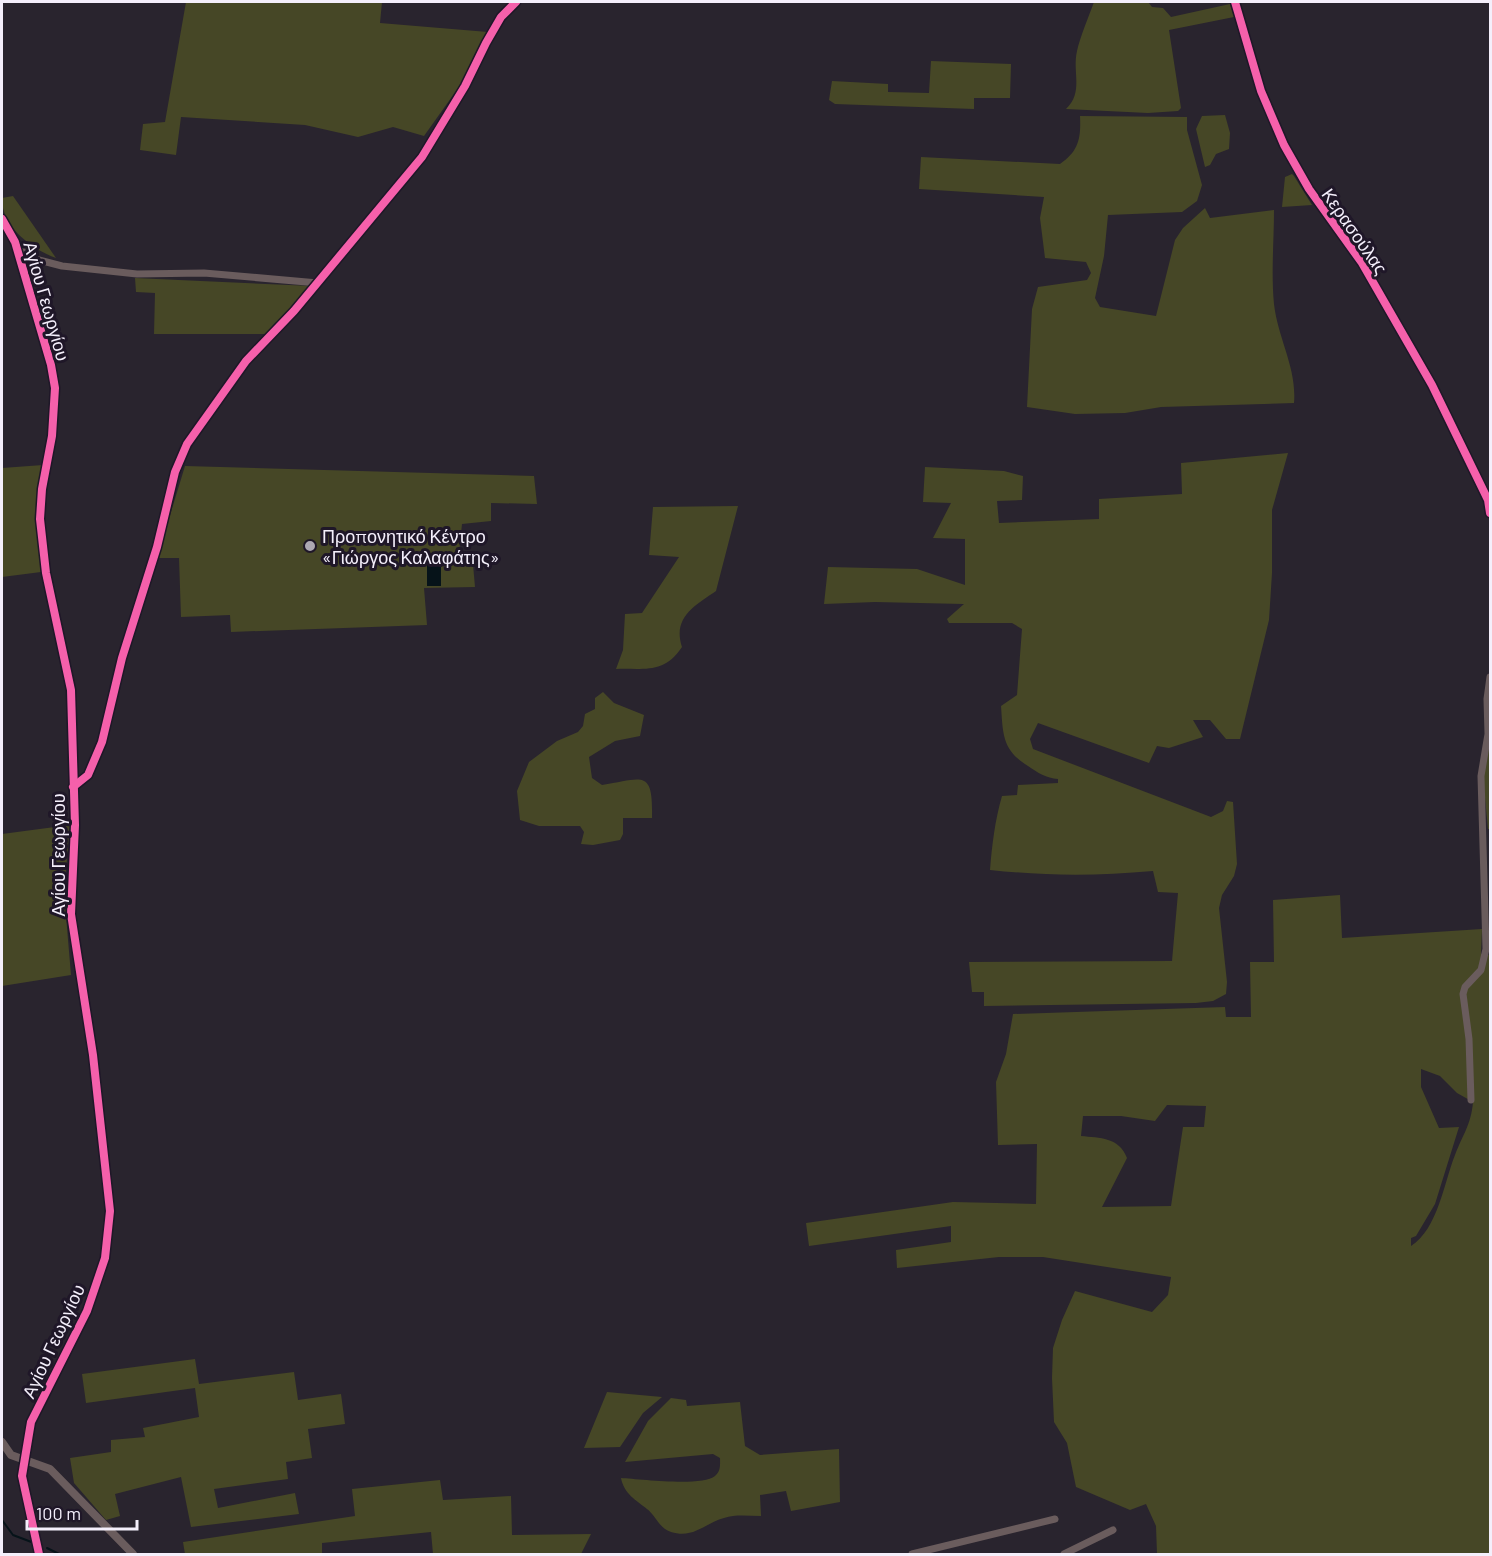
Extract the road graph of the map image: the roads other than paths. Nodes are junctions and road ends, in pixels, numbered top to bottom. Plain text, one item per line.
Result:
1 (516, 2) edge
2 (1235, 2) edge
3 (2, 219) edge
4 (15, 242) junction
5 (318, 283) junction
6 (1491, 513) edge
7 (1491, 677) edge
8 (73, 787) junction
9 (1471, 1100) dead end
10 (2, 1442) edge
11 (24, 1461) junction
12 (1055, 1519) dead end
13 (1113, 1530) dead end
14 (39, 1554) edge
15 (133, 1554) edge
16 (912, 1554) edge
17 (1064, 1554) edge

1 - 5 street
2 - 6 street, Κερασούλας
3 - 4 street, Αγίου Γεωργίου
4 - 5 street
4 - 8 street, Αγίου Γεωργίου
5 - 8 street
7 - 9 street
8 - 11 street, Αγίου Γεωργίου
10 - 11 street
11 - 14 street, Αγίου Γεωργίου
11 - 15 street
12 - 16 street
13 - 17 street

